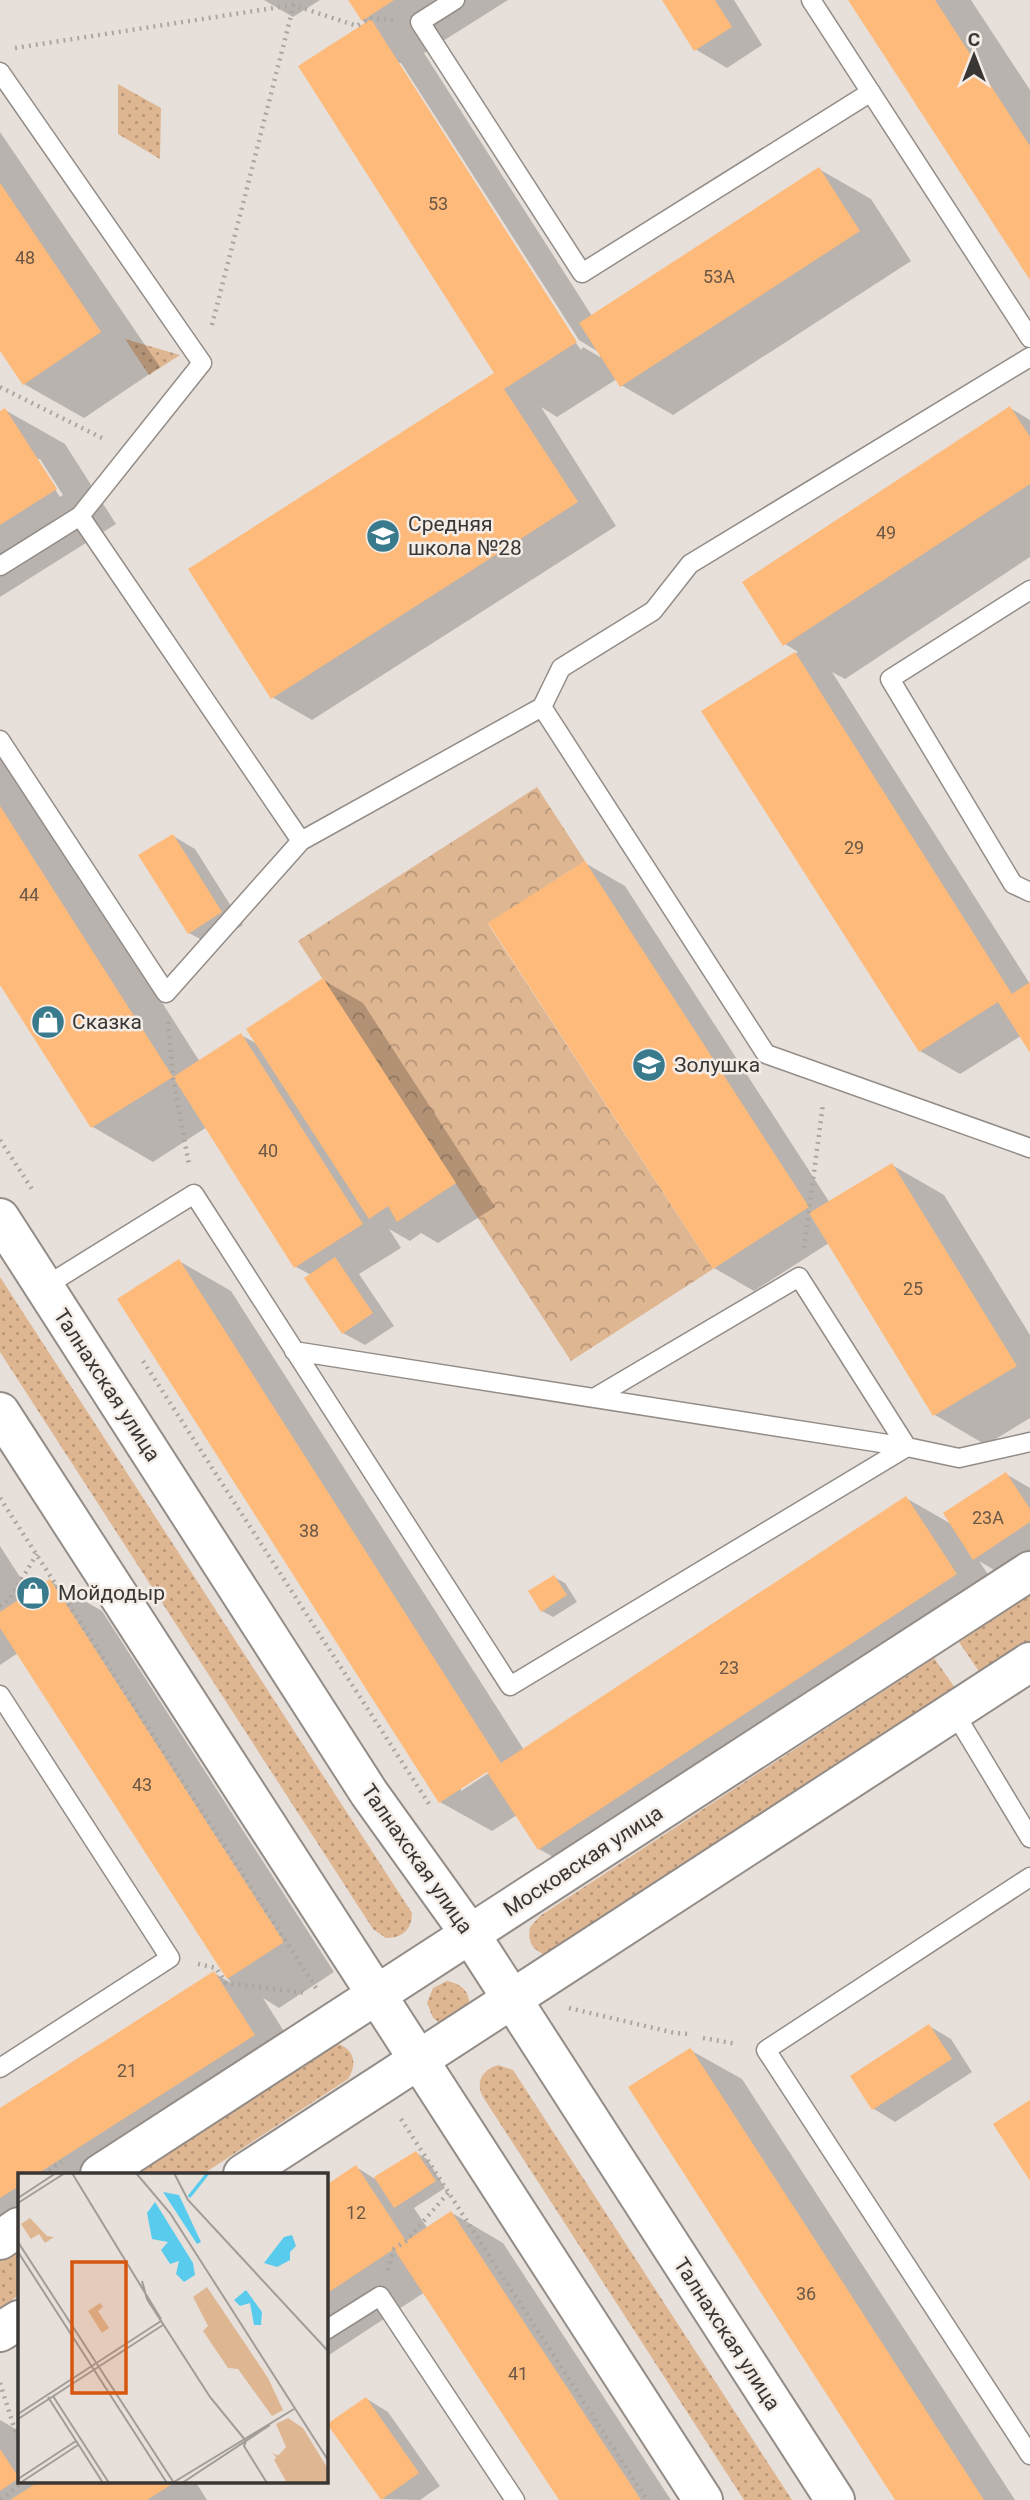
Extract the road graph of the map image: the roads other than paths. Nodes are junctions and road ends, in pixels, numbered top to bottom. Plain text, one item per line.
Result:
1 (455, 0) edge
2 (811, 0) edge
3 (0, 72) edge
4 (871, 92) junction
5 (1030, 338) edge
6 (1030, 357) edge
7 (80, 516) junction
8 (0, 566) edge
9 (1030, 590) edge
10 (542, 707) junction
11 (0, 740) edge
12 (301, 842) junction
13 (1030, 892) edge
14 (1030, 1149) edge
15 (0, 1218) edge
16 (44, 1287) junction
17 (294, 1351) junction
18 (594, 1398) junction
19 (0, 1412) edge
20 (1030, 1442) edge
21 (907, 1447) junction
22 (1030, 1571) edge
23 (1030, 1662) edge
24 (0, 1695) edge
25 (954, 1712) junction
26 (1030, 1838) edge
27 (1030, 1877) edge
28 (470, 1934) junction
29 (377, 1995) junction
30 (512, 1999) junction
31 (419, 2059) junction
32 (0, 2068) edge
33 (103, 2173) edge
34 (246, 2173) edge
35 (18, 2228) edge
36 (0, 2240) edge
37 (18, 2321) edge
38 (327, 2329) edge
39 (0, 2332) edge
40 (1030, 2455) edge
41 (515, 2500) edge
42 (703, 2500) edge
43 (835, 2500) edge

1 - 4 lane
2 - 4 lane
3 - 7 lane
4 - 5 lane
6 - 10 lane
7 - 8 lane
7 - 12 lane
9 - 13 lane
10 - 12 lane
10 - 14 lane
11 - 12 lane
15 - 16 street, Талнахская улица
16 - 17 lane
16 - 28 street, Талнахская улица
17 - 18 lane
17 - 21 lane
18 - 21 lane
18 - 21 lane
19 - 29 street
20 - 21 lane
22 - 28 street, Московская улица
23 - 25 street
24 - 32 lane
25 - 26 lane
25 - 30 street
27 - 40 lane
28 - 29 street, Московская улица
28 - 30 street, Талнахская улица
29 - 31 street
29 - 33 street, Московская улица
30 - 31 street
30 - 43 street, Талнахская улица
31 - 34 street
31 - 42 street
35 - 36 street
37 - 39 street
38 - 41 lane

